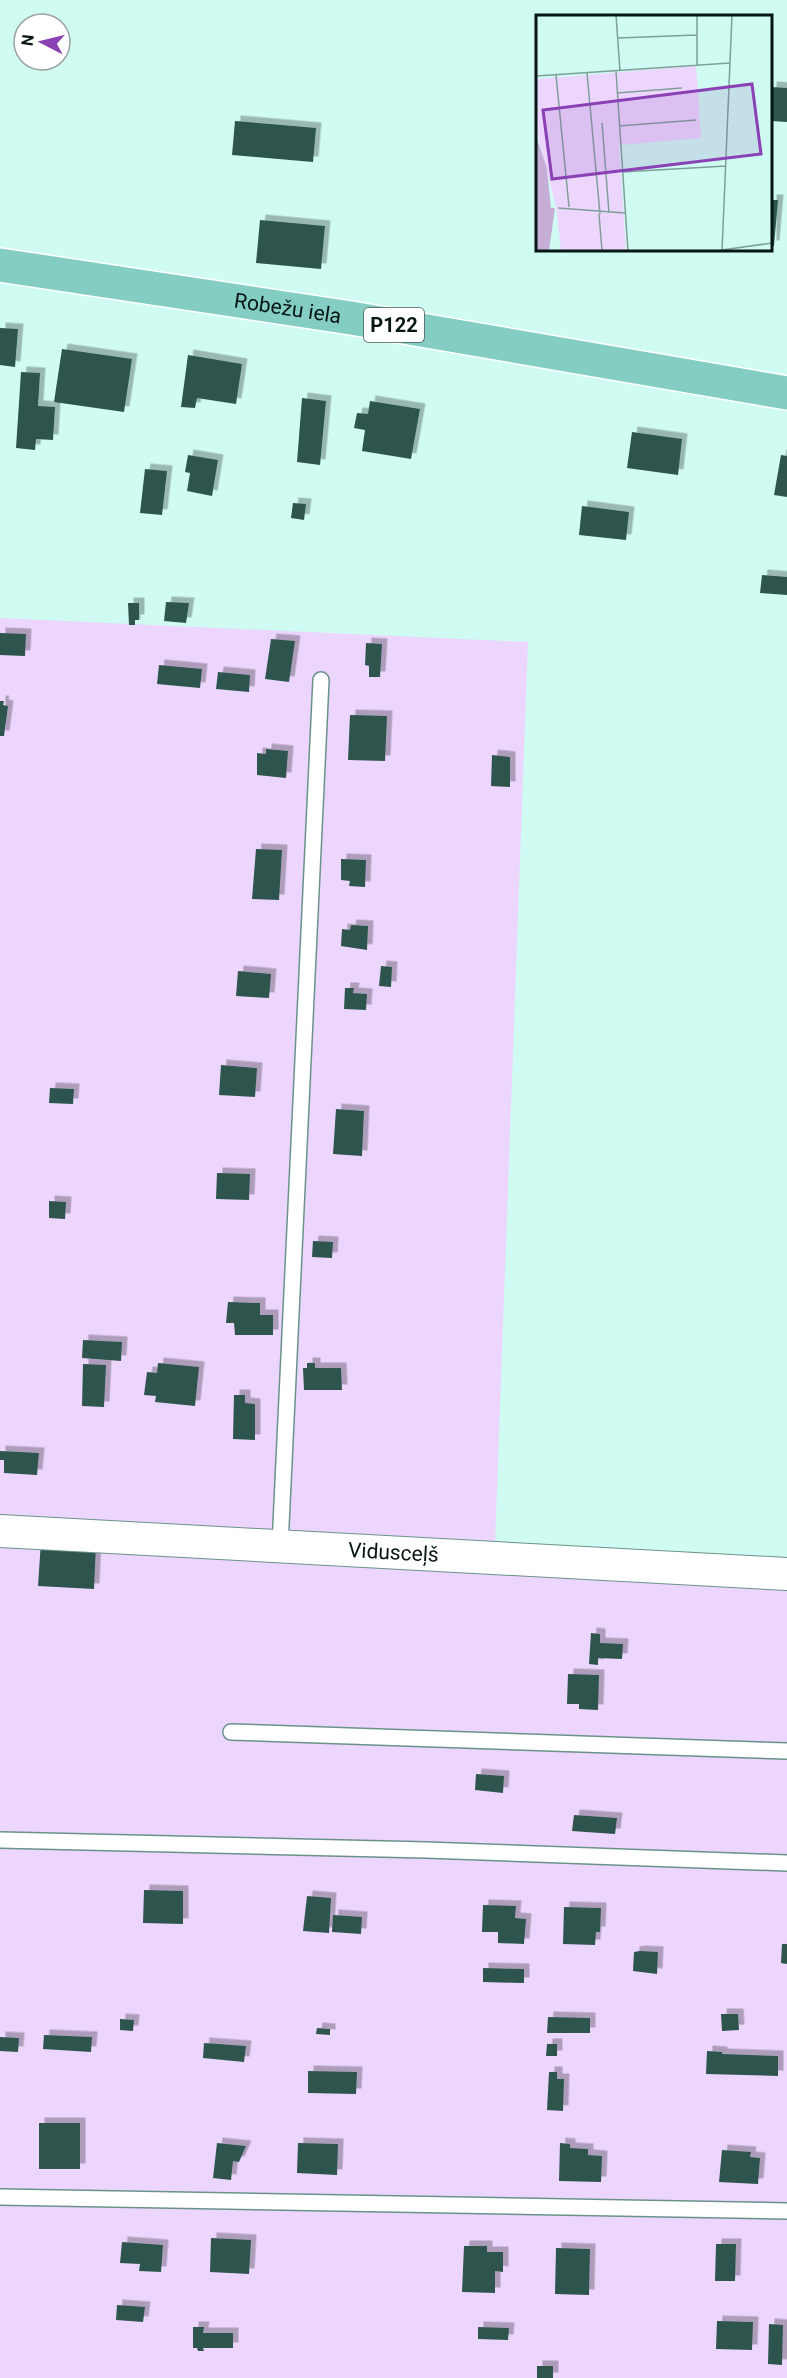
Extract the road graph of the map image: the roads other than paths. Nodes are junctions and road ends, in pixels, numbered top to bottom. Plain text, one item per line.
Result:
1 (0, 265) edge
2 (787, 393) edge
3 (321, 680) dead end
4 (0, 1531) edge
5 (280, 1546) junction
6 (787, 1574) edge
7 (231, 1732) dead end
8 (787, 1751) edge
9 (0, 1840) edge
10 (787, 1863) edge
11 (0, 2197) edge
12 (787, 2211) edge

1 - 2 main road, Robežu iela / P122
3 - 5 lane
4 - 5 street, Vidusceļš
5 - 6 street, Vidusceļš
7 - 8 lane
9 - 10 lane
11 - 12 lane

